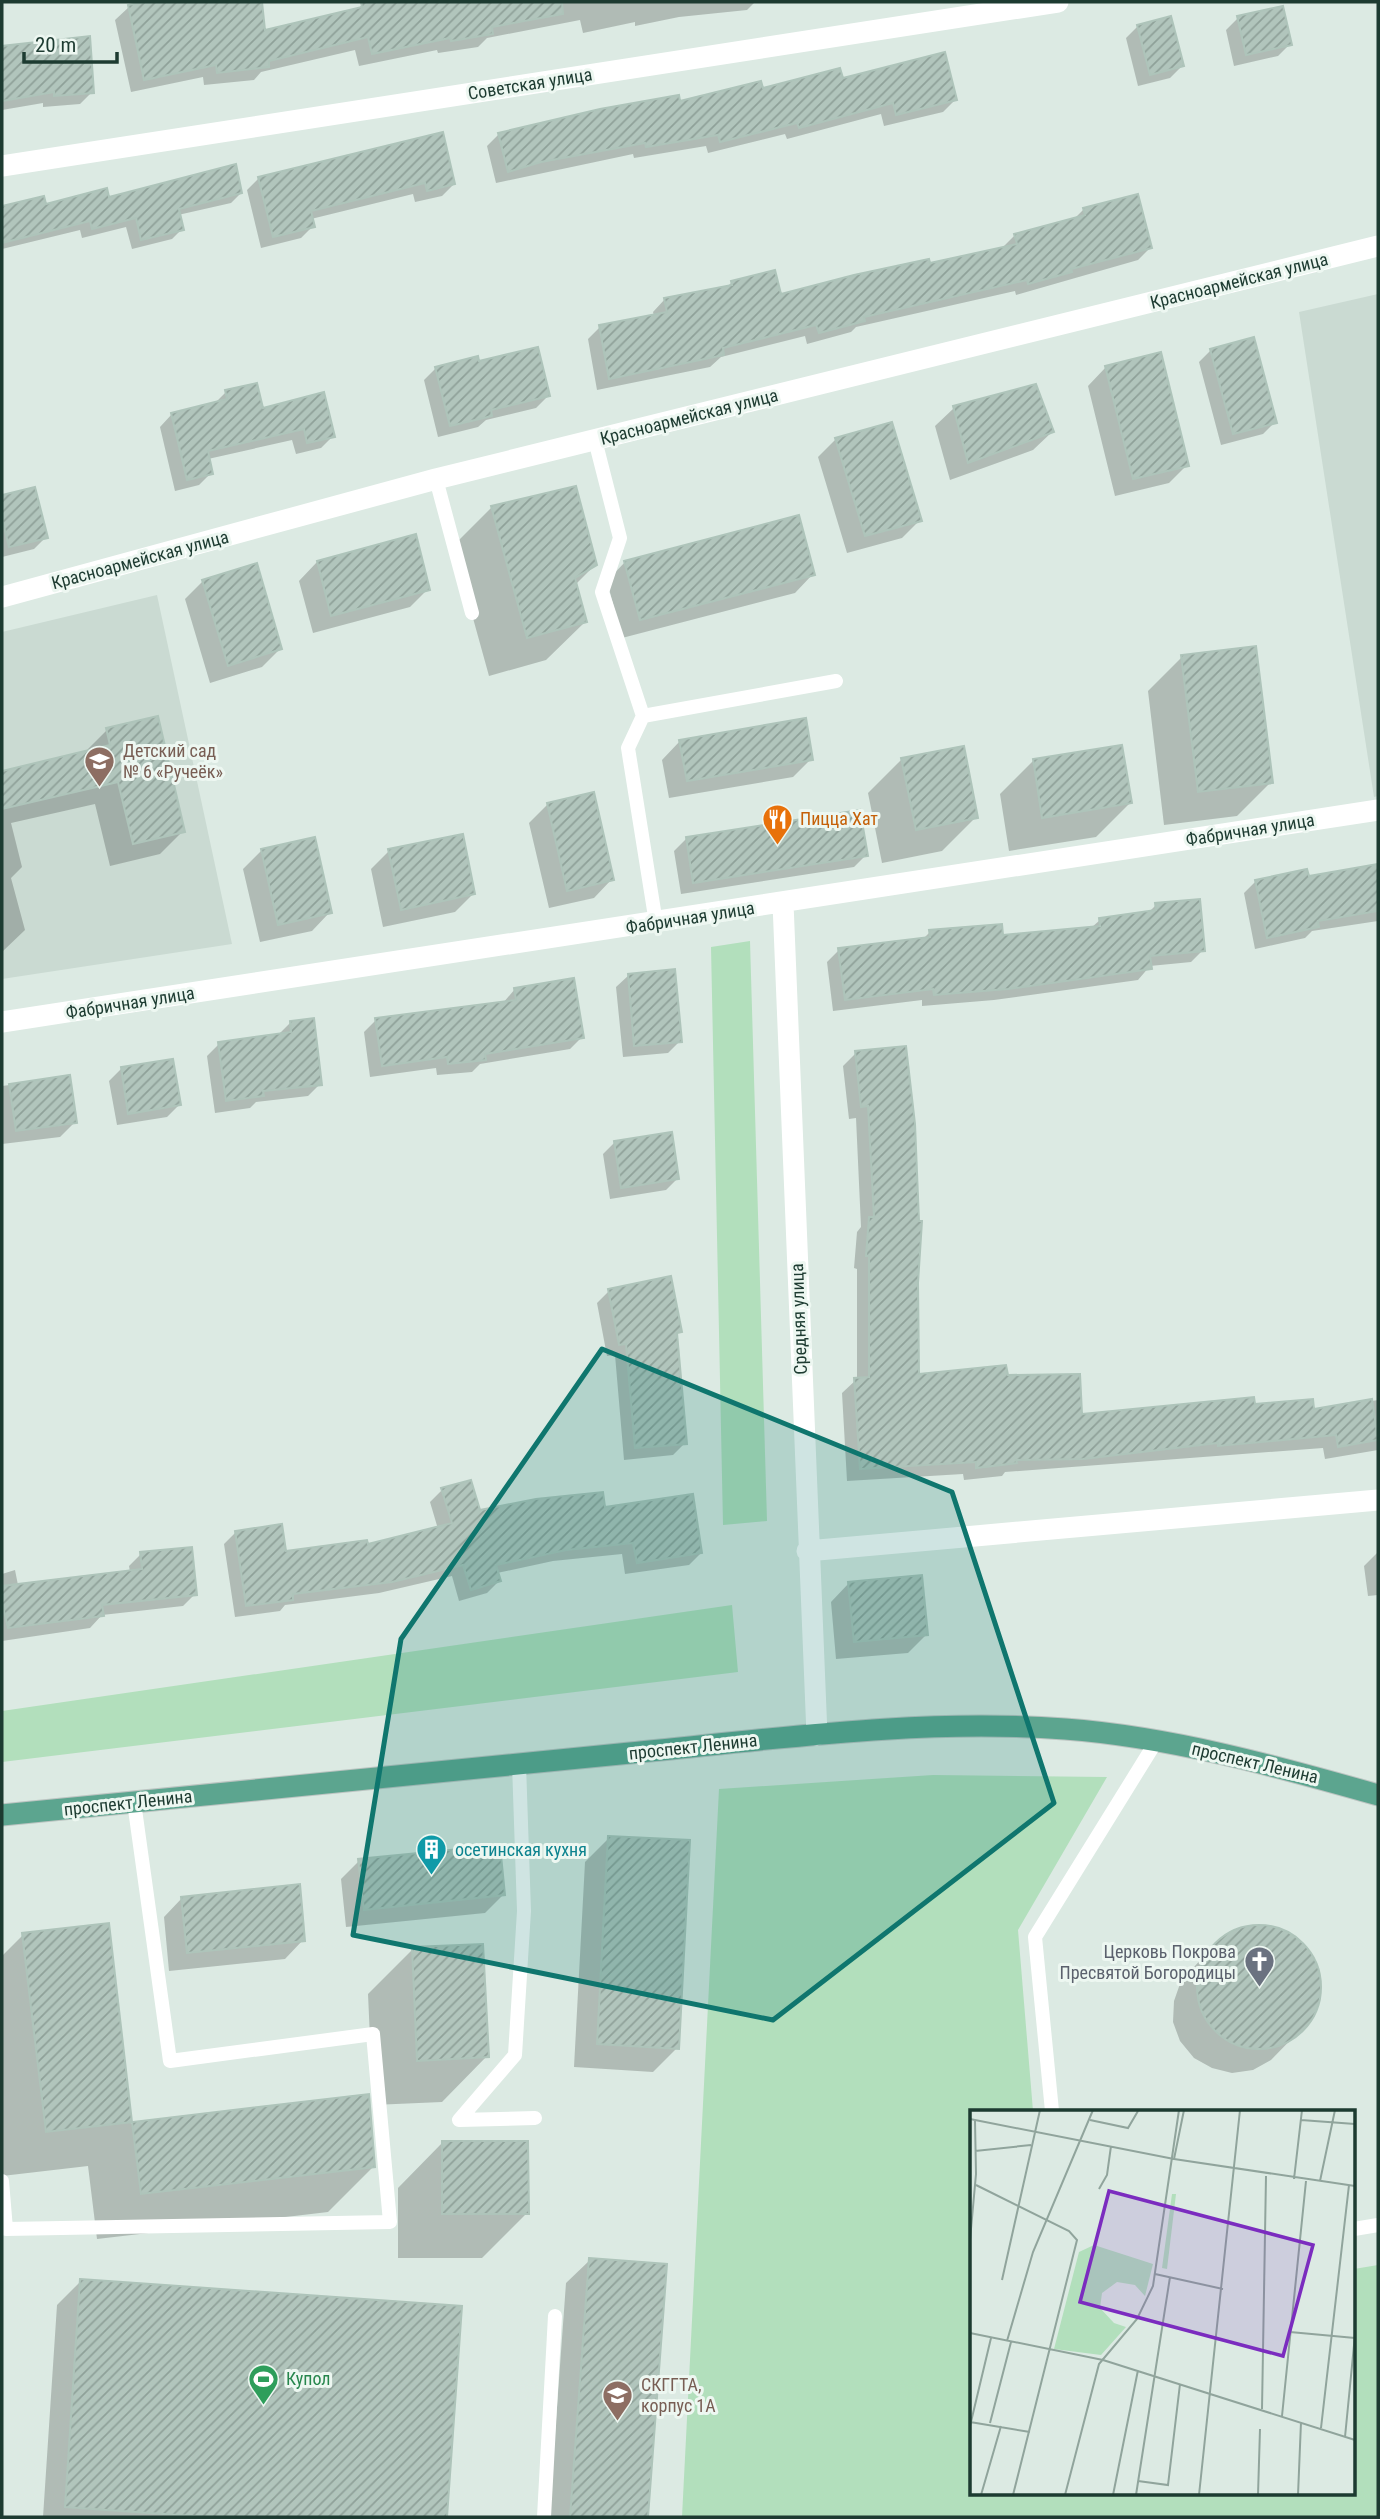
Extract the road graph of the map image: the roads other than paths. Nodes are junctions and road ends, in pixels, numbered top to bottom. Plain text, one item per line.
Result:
1 (1058, 2) edge
2 (2, 166) edge
3 (1378, 247) edge
4 (595, 440) junction
5 (436, 479) junction
6 (2, 597) edge
7 (472, 613) dead end
8 (836, 681) dead end
9 (643, 716) junction
10 (1378, 810) edge
11 (783, 903) junction
12 (656, 923) junction
13 (2, 1022) edge
14 (1378, 1500) edge
15 (807, 1552) junction
16 (817, 1735) junction
17 (1157, 1740) junction
18 (519, 1764) junction
19 (1378, 1795) edge
20 (134, 1802) junction
21 (2, 1815) edge
22 (1052, 2110) edge
23 (535, 2118) dead end
24 (2, 2181) edge
25 (1378, 2225) edge
26 (1356, 2229) edge
27 (555, 2316) dead end
28 (544, 2517) edge

1 - 2 street, Советская улица
3 - 4 street, Красноармейская улица
4 - 5 street, Красноармейская улица
4 - 9 lane
5 - 6 street, Красноармейская улица
5 - 7 lane
8 - 9 lane
9 - 12 lane
10 - 11 street, Фабричная улица
11 - 12 street, Фабричная улица
11 - 15 street, Средняя улица
12 - 13 street, Фабричная улица
14 - 15 street
15 - 16 street, Средняя улица
16 - 17 main road, проспект Ленина
16 - 18 main road, проспект Ленина
17 - 19 main road, проспект Ленина
17 - 22 lane
18 - 20 main road, проспект Ленина
18 - 23 lane
20 - 21 main road, проспект Ленина
20 - 24 lane
25 - 26 lane
27 - 28 lane

